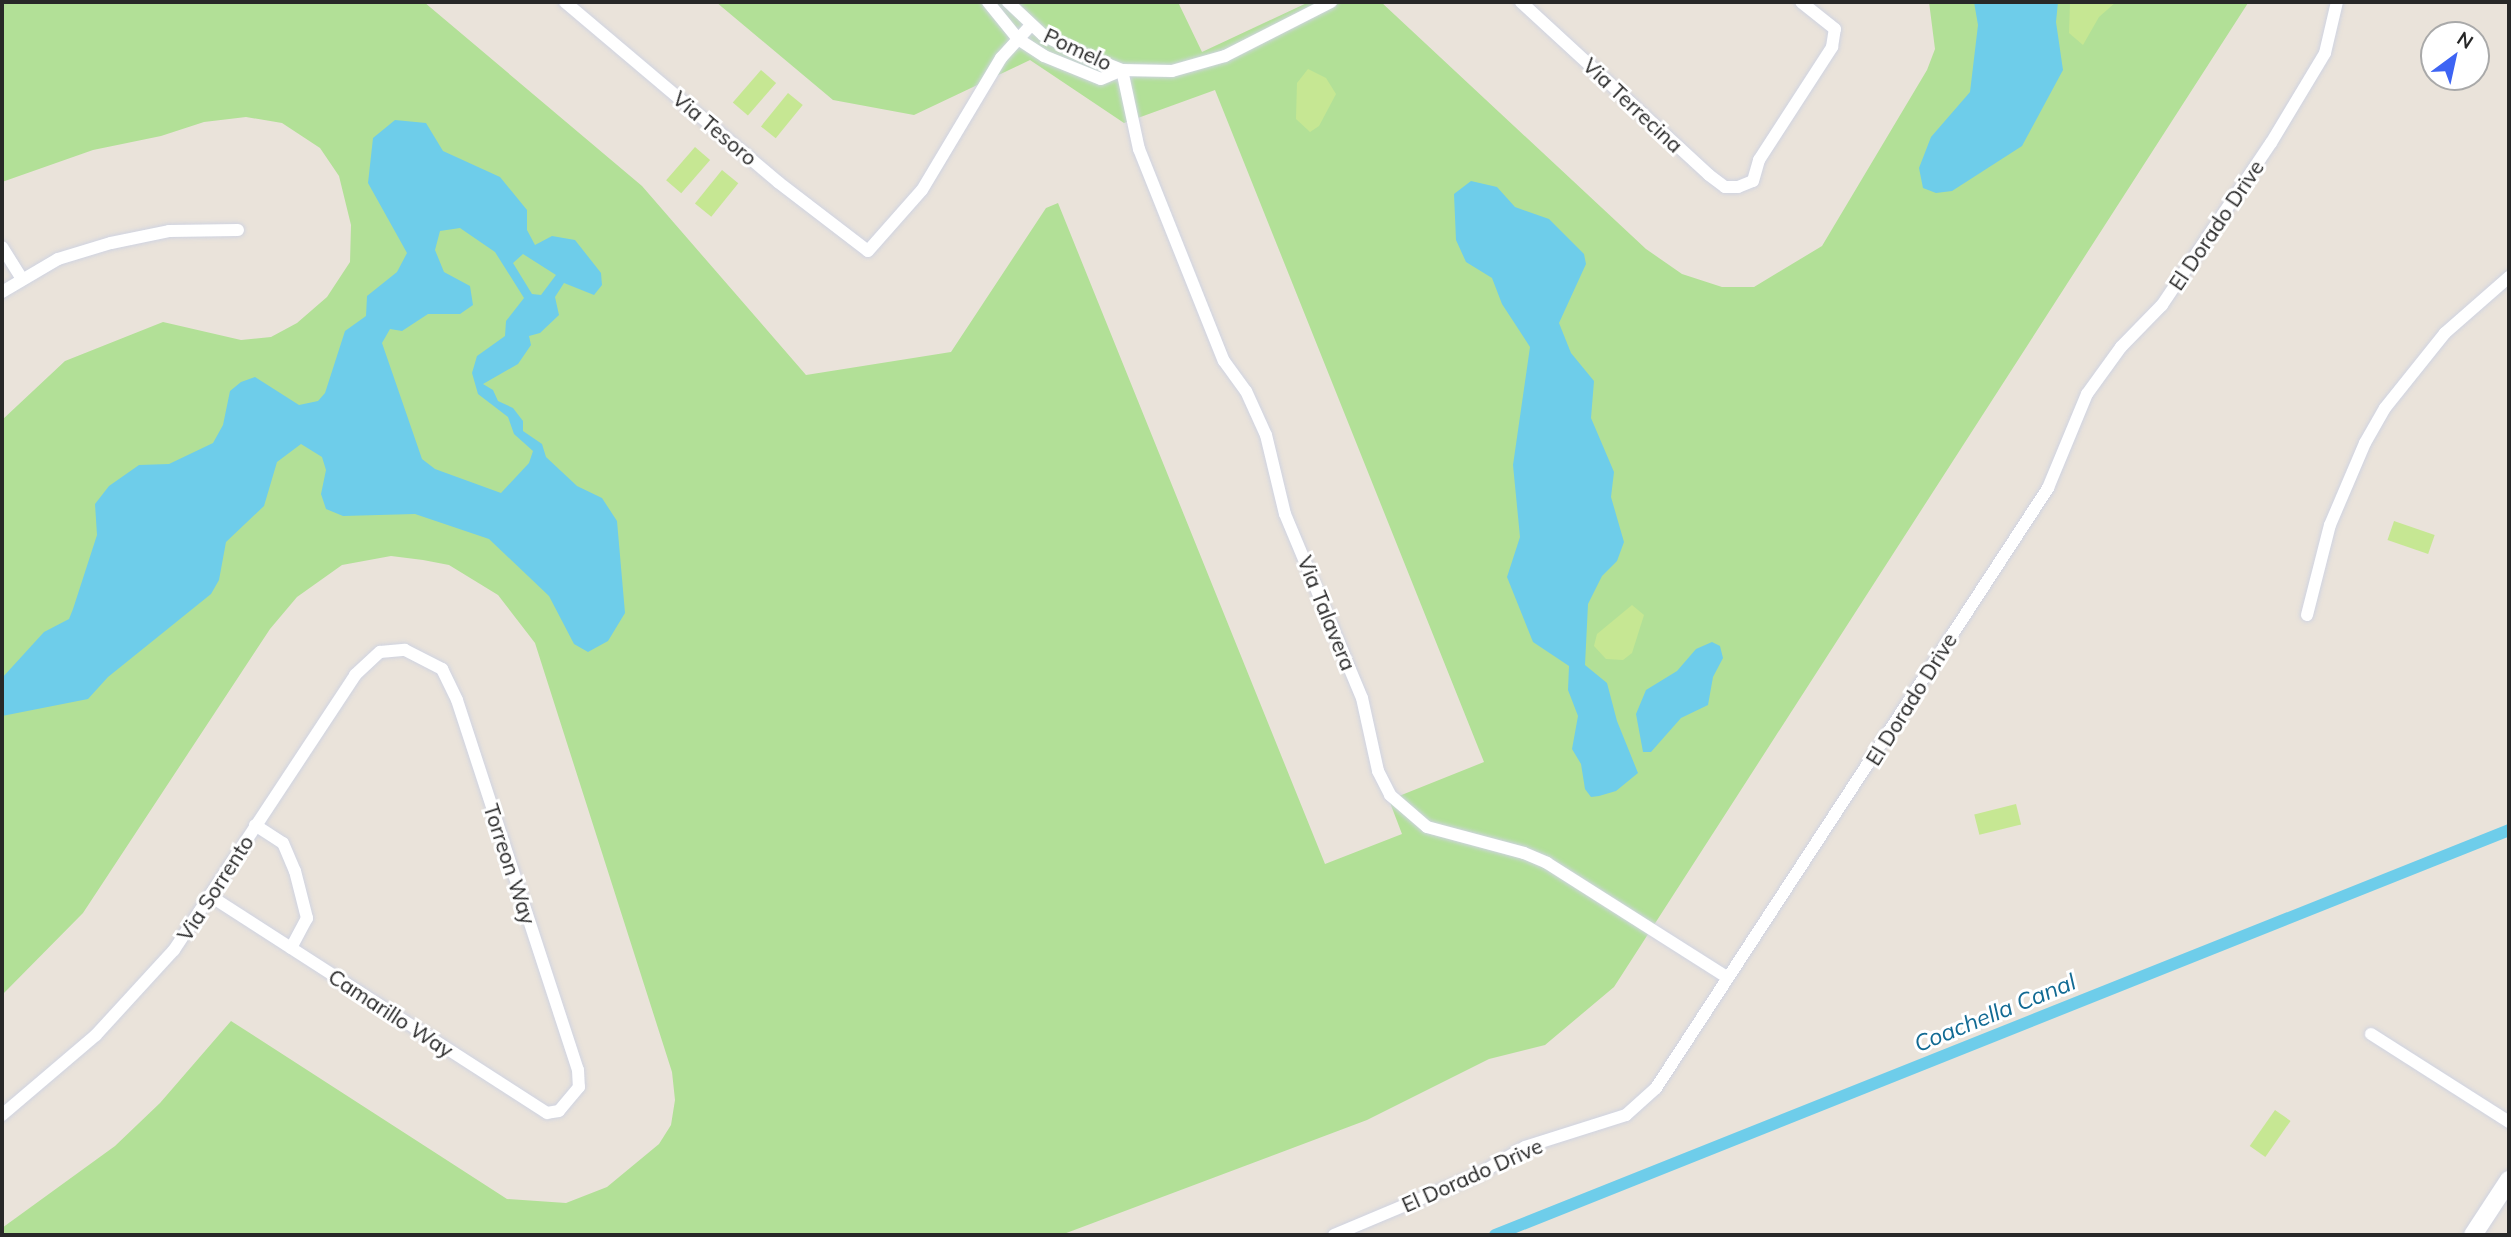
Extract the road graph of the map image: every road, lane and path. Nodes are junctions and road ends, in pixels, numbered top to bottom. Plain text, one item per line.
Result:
1 (565, 2) edge
2 (988, 2) edge
3 (1007, 2) edge
4 (1331, 2) edge
5 (1521, 2) edge
6 (1801, 2) edge
7 (2337, 2) edge
8 (1031, 25) junction
9 (1018, 39) junction
10 (1122, 70) junction
11 (238, 230) dead end
12 (2, 247) edge
13 (2509, 277) edge
14 (21, 278) junction
15 (2, 292) edge
16 (2307, 615) dead end
17 (405, 650) joint
18 (255, 825) junction
19 (210, 896) junction
20 (291, 948) junction
21 (1728, 978) junction
22 (2371, 1034) dead end
23 (572, 1099) joint
24 (2, 1115) edge
25 (2509, 1122) edge
26 (2509, 1180) edge
27 (1334, 1235) edge
28 (2473, 1235) edge

1 - 9 street, Via Tesoro
2 - 9 street, Pomelo
3 - 8 street, Pomelo
4 - 10 street
5 - 6 street, Via Terrecina
7 - 21 street, El Dorado Drive
8 - 9 street
8 - 10 street, Pomelo
9 - 10 street, Pomelo
10 - 21 street, Via Talavera
11 - 14 street
12 - 14 street
13 - 16 street
14 - 15 street
17 - 18 street, Via Sorrento
17 - 23 street, Torreon Way
18 - 19 street, Via Sorrento
18 - 20 street
19 - 20 street, Camarillo Way
19 - 24 street, Via Sorrento
20 - 23 street, Camarillo Way
21 - 27 street, El Dorado Drive
22 - 25 street
26 - 28 street

